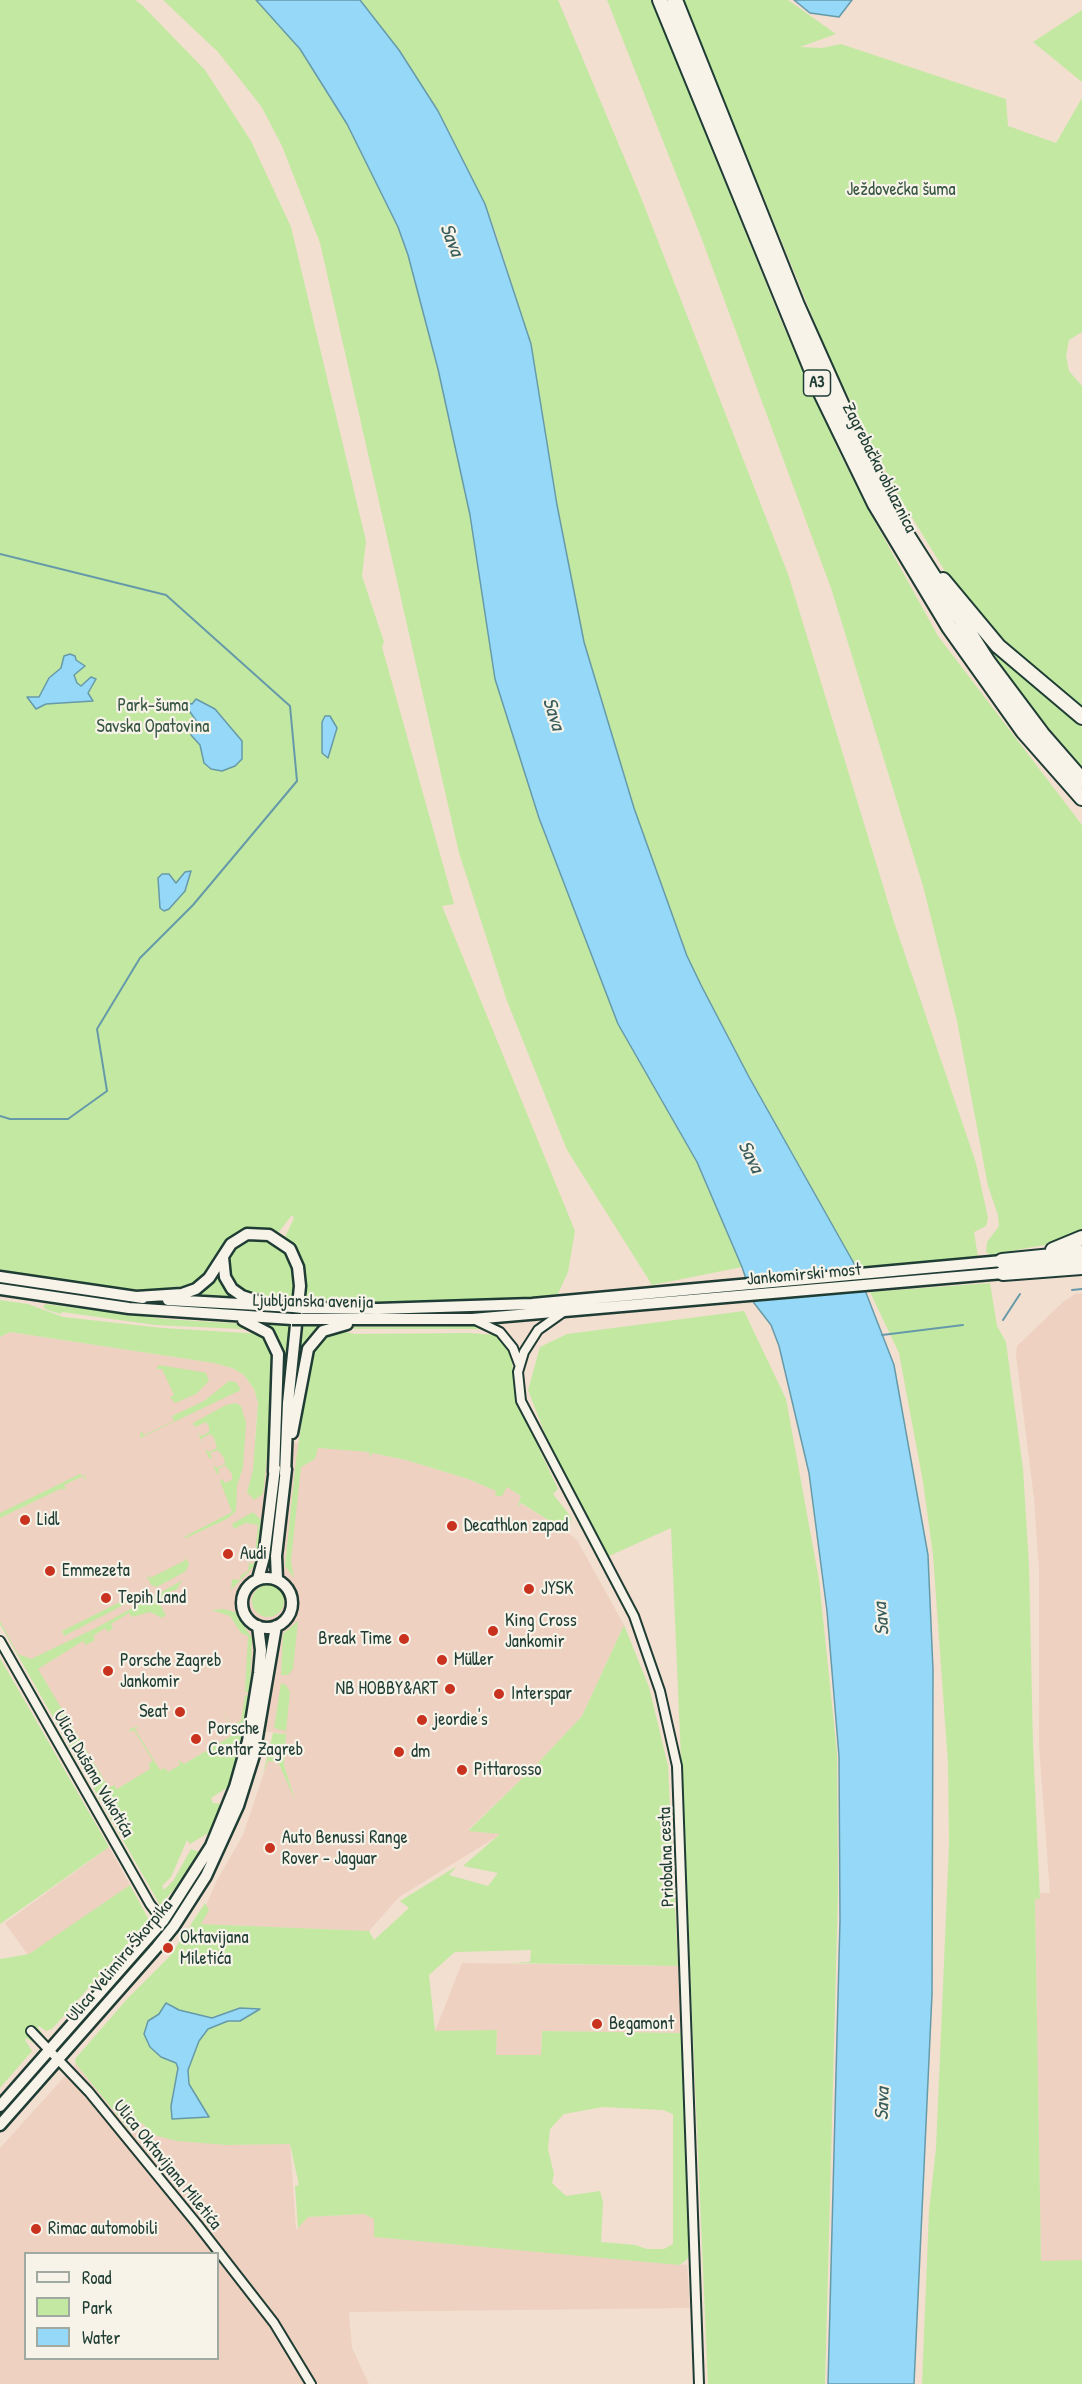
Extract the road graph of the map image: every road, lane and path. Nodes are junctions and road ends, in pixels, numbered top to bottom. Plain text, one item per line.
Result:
1 (660, 0) edge
2 (675, 0) edge
3 (883, 492) junction
4 (1082, 717) edge
5 (1023, 731) junction
6 (1082, 780) edge
7 (1082, 798) edge
8 (1082, 809) edge
9 (1082, 1238) edge
10 (1082, 1253) edge
11 (224, 1257) junction
12 (1005, 1265) junction
13 (1082, 1267) edge
14 (0, 1277) edge
15 (0, 1289) edge
16 (625, 1296) joint
17 (136, 1297) junction
18 (274, 1307) junction
19 (627, 1307) joint
20 (297, 1313) junction
21 (562, 1313) junction
22 (234, 1316) junction
23 (365, 1319) junction
24 (472, 1319) junction
25 (519, 1364) junction
26 (279, 1473) junction
27 (258, 1579) junction
28 (277, 1580) junction
29 (258, 1626) junction
30 (276, 1626) junction
31 (0, 1641) edge
32 (163, 1921) junction
33 (31, 2031) dead end
34 (48, 2049) junction
35 (57, 2058) junction
36 (0, 2106) edge
37 (0, 2125) edge
38 (219, 2252) edge
39 (219, 2252) edge
40 (311, 2384) edge
41 (699, 2384) edge

1 - 5 highway, Zagrebačka obilaznica / A3
2 - 3 highway, Zagrebačka obilaznica / A3
3 - 4 highway
3 - 6 highway, A3
5 - 7 highway, A3
5 - 8 highway
9 - 12 highway
10 - 12 highway
11 - 17 main road
11 - 18 main road
11 - 26 main road
12 - 13 highway
12 - 16 main road, Jankomirski most
12 - 19 main road, Jankomirski most
14 - 17 main road, Ljubljanska avenija
15 - 22 main road, Ljubljanska avenija
16 - 20 main road, Ljubljanska avenija
17 - 18 main road, Ljubljanska avenija
18 - 20 main road, Ljubljanska avenija
19 - 21 main road, Ljubljanska avenija
20 - 22 main road, Ljubljanska avenija
20 - 23 main road, Ljubljanska avenija
21 - 24 main road, Ljubljanska avenija
21 - 25 street
22 - 26 main road
23 - 24 main road, Ljubljanska avenija
23 - 26 main road
24 - 25 street, Priobalna cesta
25 - 41 street, Priobalna cesta
26 - 27 main road
26 - 28 main road
27 - 28 main road
27 - 29 main road
28 - 30 main road
29 - 30 main road
29 - 32 main road, Ulica Velimira Škorpika
30 - 35 main road, Ulica Velimira Škorpika
31 - 32 street, Ulica Dušana Vukotića
32 - 34 main road, Ulica Velimira Škorpika
33 - 34 street, Ulica Oktavijana Miletića
34 - 35 street, Ulica Oktavijana Miletića
34 - 36 main road, Ulica Velimira Škorpika
35 - 37 main road, Ulica Velimira Škorpika
35 - 38 street, Ulica Oktavijana Miletića
39 - 40 street, Ulica Oktavijana Miletića

